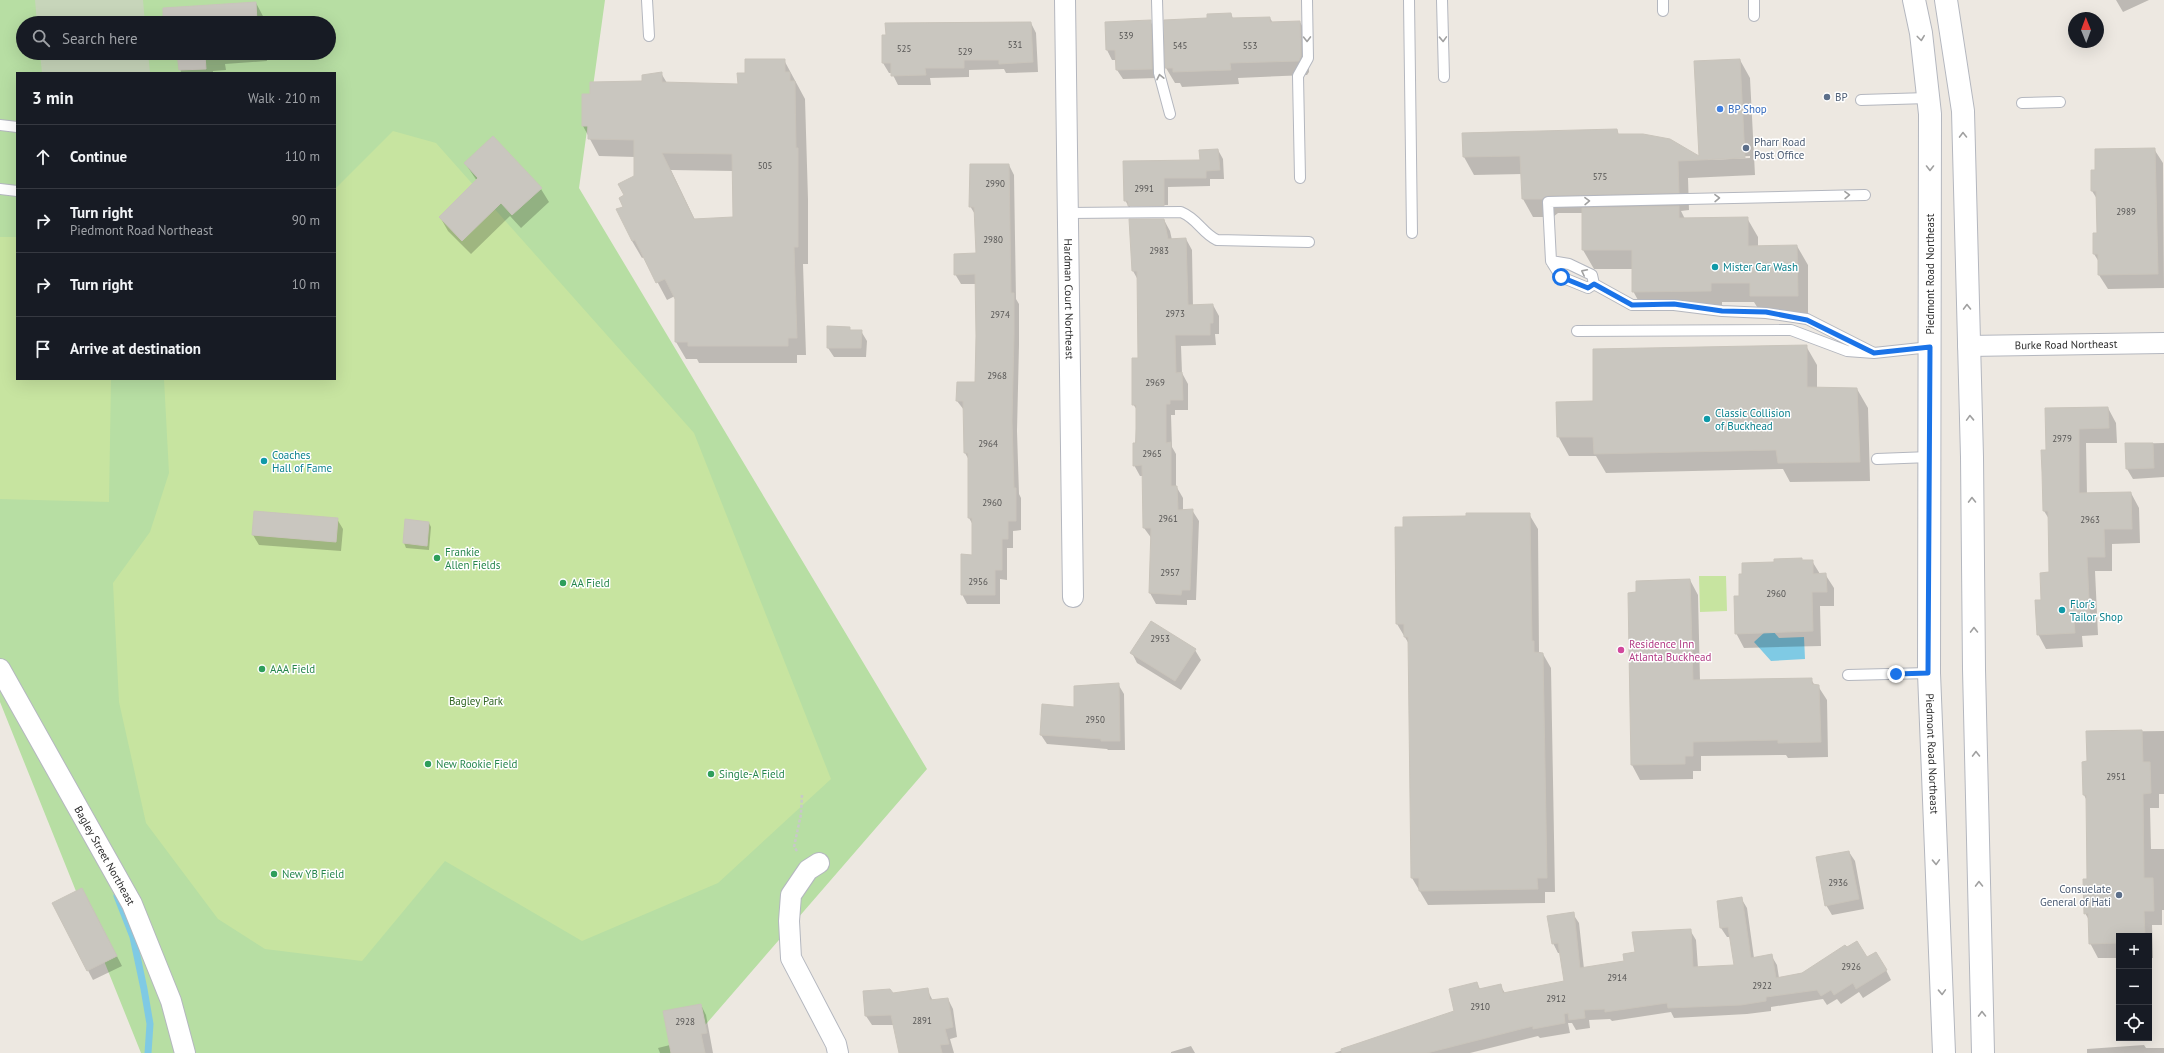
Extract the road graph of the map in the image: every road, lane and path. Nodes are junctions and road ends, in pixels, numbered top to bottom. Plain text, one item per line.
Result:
1 (648, 0) edge
2 (1066, 0) edge
3 (1157, 0) edge
4 (1306, 0) edge
5 (1409, 0) edge
6 (1442, 0) edge
7 (1663, 0) edge
8 (1754, 0) edge
9 (1914, 0) edge
10 (1946, 0) edge
11 (1663, 11) dead end
12 (1754, 16) dead end
13 (649, 36) dead end
14 (1444, 77) dead end
15 (1928, 98) junction
16 (1861, 100) dead end
17 (2060, 102) dead end
18 (2022, 103) dead end
19 (1170, 114) dead end
20 (0, 125) edge
21 (16, 127) edge
22 (1300, 178) dead end
23 (0, 189) edge
24 (16, 191) edge
25 (1865, 195) dead end
26 (1068, 213) junction
27 (1412, 233) dead end
28 (1309, 242) dead end
29 (1551, 261) junction
30 (1594, 284) junction
31 (1577, 331) dead end
32 (2164, 343) edge
33 (1968, 346) junction
34 (1930, 347) junction
35 (1874, 353) junction
36 (1930, 457) junction
37 (1877, 459) dead end
38 (1073, 597) dead end
39 (0, 669) edge
40 (1928, 673) junction
41 (1848, 675) dead end
42 (802, 795) dead end
43 (798, 853) dead end
44 (819, 863) dead end
45 (185, 1053) edge
46 (838, 1053) edge
47 (1944, 1053) edge
48 (1983, 1053) edge

1 - 13 lane
2 - 26 street, Hardman Court Northeast
19 -> 3 lane
4 -> 22 lane
5 - 27 lane
6 -> 14 lane
7 - 11 lane
8 - 12 lane
9 -> 15 main road, Piedmont Road Northeast
33 -> 10 main road
15 - 16 lane
15 -> 34 main road, Piedmont Road Northeast
17 - 18 lane
20 - 21 lane
23 - 24 lane
29 -> 25 lane
26 - 28 lane
26 - 38 street, Hardman Court Northeast
30 -> 29 lane
29 - 30 lane
30 - 35 lane
31 - 35 lane
32 - 33 street, Burke Road Northeast
48 -> 33 main road
34 - 35 lane
34 - 36 main road, Piedmont Road Northeast
36 - 37 lane
36 - 40 main road, Piedmont Road Northeast
39 - 45 street, Bagley Street Northeast
40 - 41 lane
40 -> 47 main road, Piedmont Road Northeast
42 - 43 path
44 - 46 street

